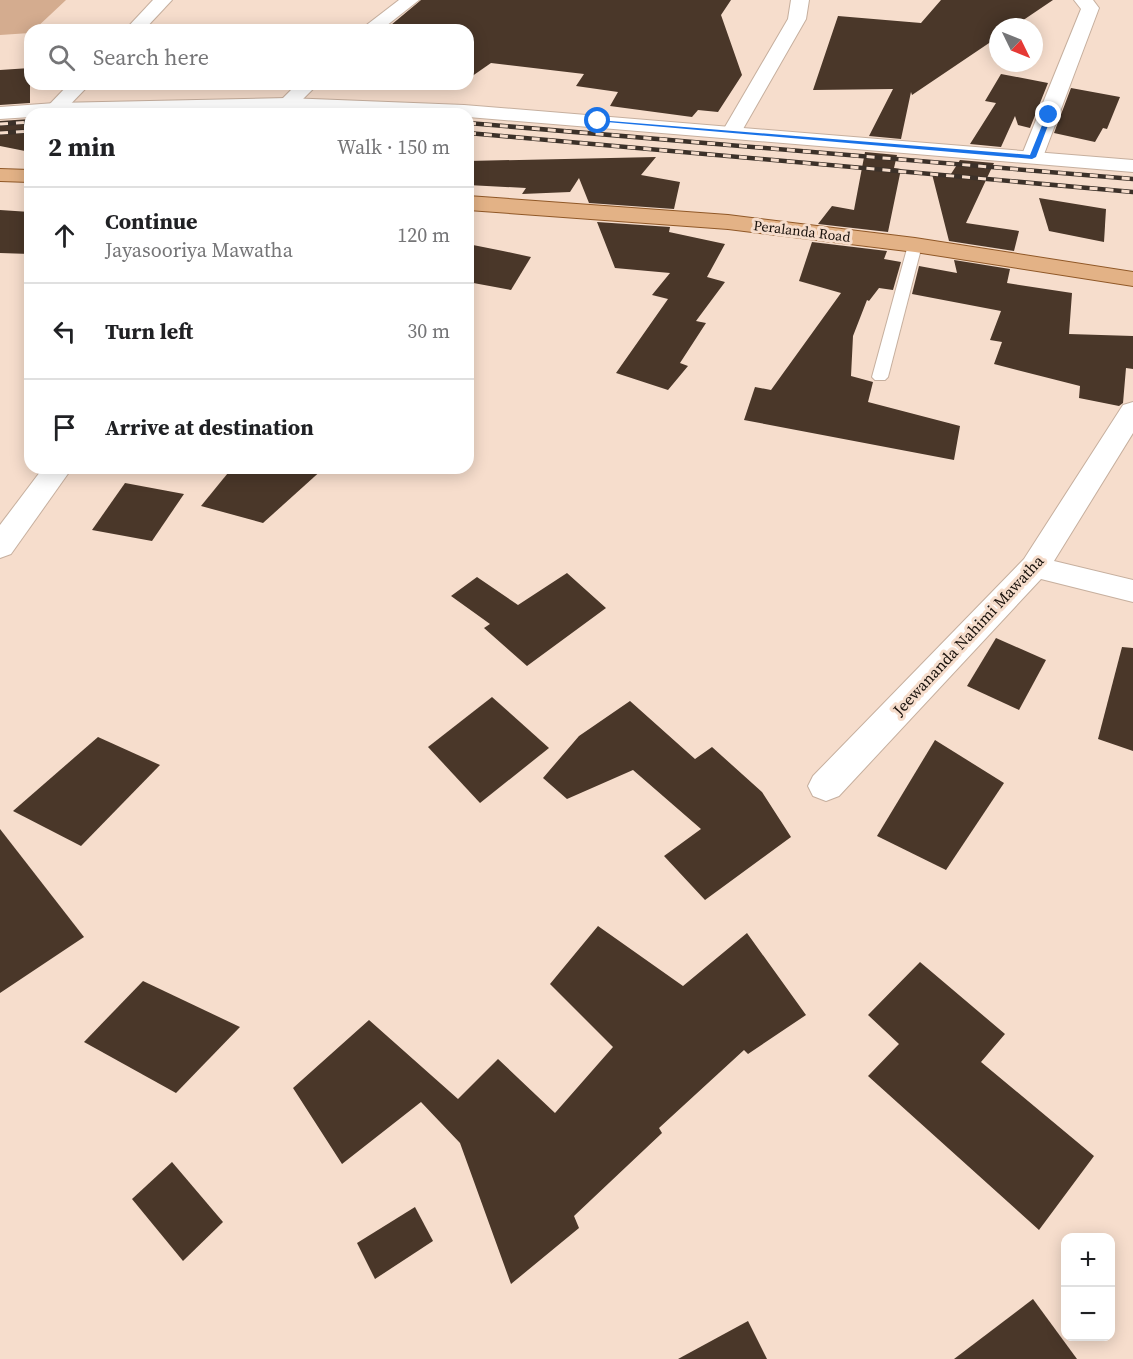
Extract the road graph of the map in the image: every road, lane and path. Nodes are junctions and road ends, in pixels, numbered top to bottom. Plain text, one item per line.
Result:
1 (164, 0) edge
2 (410, 0) edge
3 (800, 0) edge
4 (1083, 0) edge
5 (140, 24) edge
6 (377, 24) edge
7 (74, 90) edge
8 (302, 90) edge
9 (287, 104) junction
10 (56, 108) edge
11 (101, 108) edge
12 (388, 108) edge
13 (24, 111) edge
14 (474, 112) edge
15 (0, 113) edge
16 (732, 132) junction
17 (1032, 157) junction
18 (1133, 166) edge
19 (0, 175) edge
20 (24, 176) edge
21 (474, 203) edge
22 (915, 245) junction
23 (1133, 279) edge
24 (880, 376) dead end
25 (1133, 411) edge
26 (54, 474) edge
27 (0, 547) edge
28 (1035, 567) junction
29 (1133, 591) edge
30 (826, 786) dead end

1 - 5 street
2 - 6 street
3 - 16 street
4 - 17 street
7 - 10 street
8 - 9 street
9 - 11 street
9 - 12 street
13 - 15 street
14 - 16 street
16 - 17 street
17 - 18 street
19 - 20 main road
21 - 22 main road, Peralanda Road
22 - 23 main road, Peralanda Road
22 - 24 lane
25 - 28 street, Jeewananda Nahimi Mawatha
26 - 27 street
28 - 29 street
28 - 30 street, Jeewananda Nahimi Mawatha

